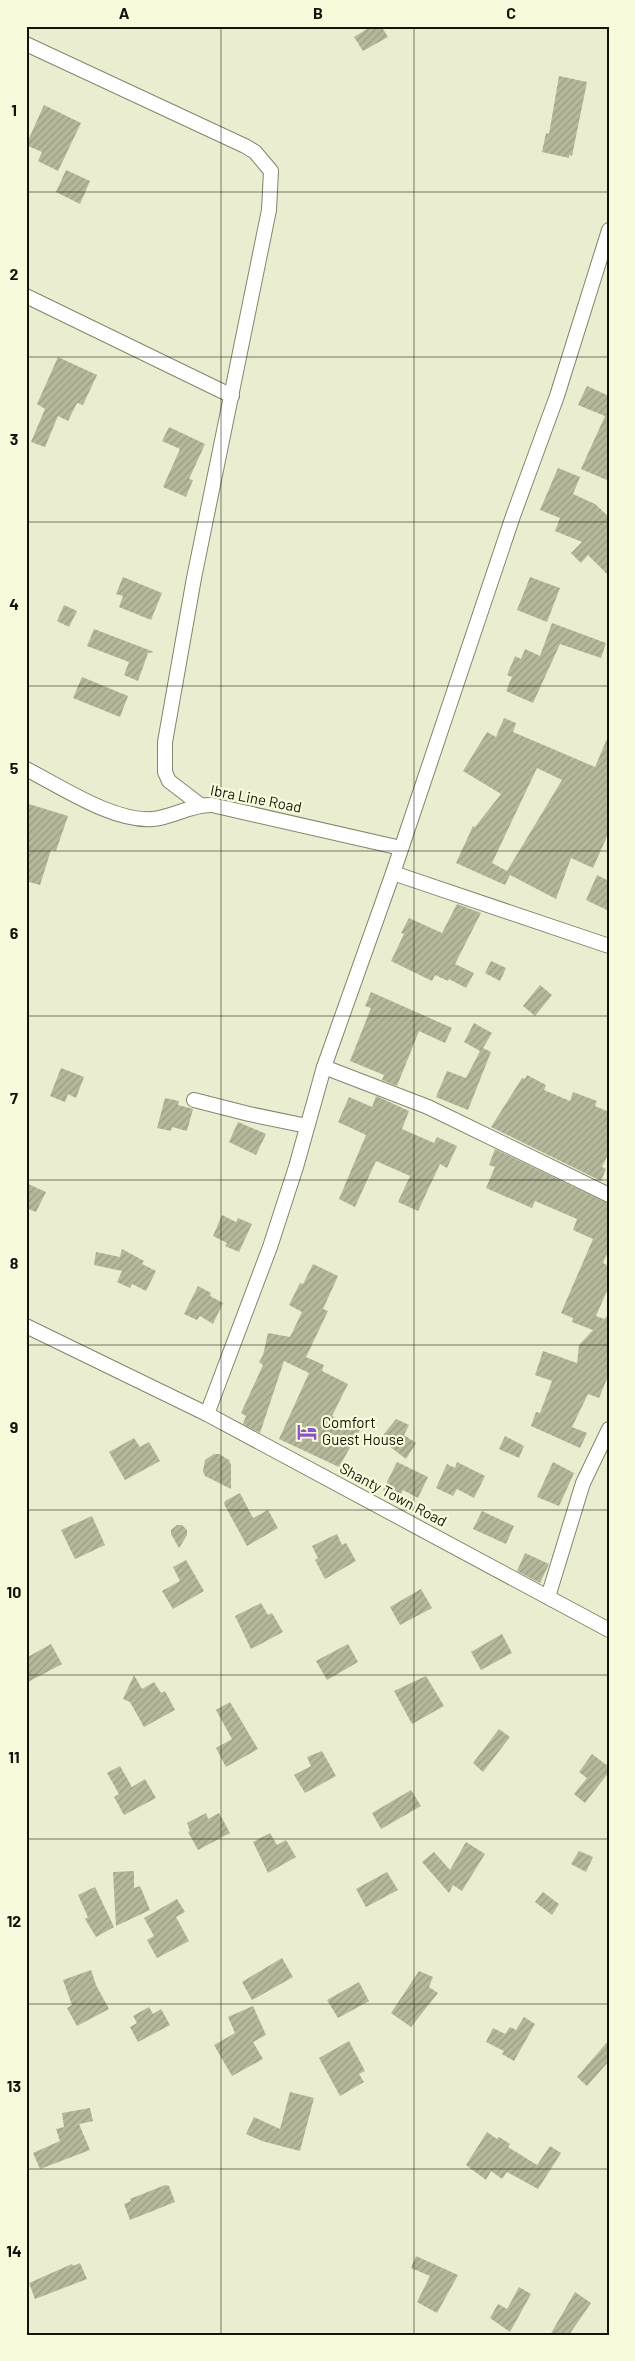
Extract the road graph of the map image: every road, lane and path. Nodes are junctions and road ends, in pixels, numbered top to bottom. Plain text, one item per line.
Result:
1 (26, 44) edge
2 (609, 230) edge
3 (26, 296) edge
4 (232, 396) junction
5 (26, 769) edge
6 (199, 804) junction
7 (401, 848) junction
8 (393, 873) junction
9 (609, 946) edge
10 (324, 1067) junction
11 (194, 1100) dead end
12 (308, 1126) junction
13 (609, 1195) edge
14 (26, 1326) edge
15 (207, 1414) junction
16 (609, 1429) edge
17 (548, 1597) junction
18 (609, 1630) edge

1 - 4 street
2 - 7 street
3 - 4 street
4 - 6 street
5 - 6 street, Ibra Line Road
6 - 7 street, Ibra Line Road
7 - 8 street
8 - 9 street
8 - 10 street
10 - 12 street
10 - 13 street
11 - 12 street
12 - 15 street
14 - 15 street, Shanty Town Road
15 - 17 street, Shanty Town Road
16 - 17 street
17 - 18 street, Shanty Town Road

